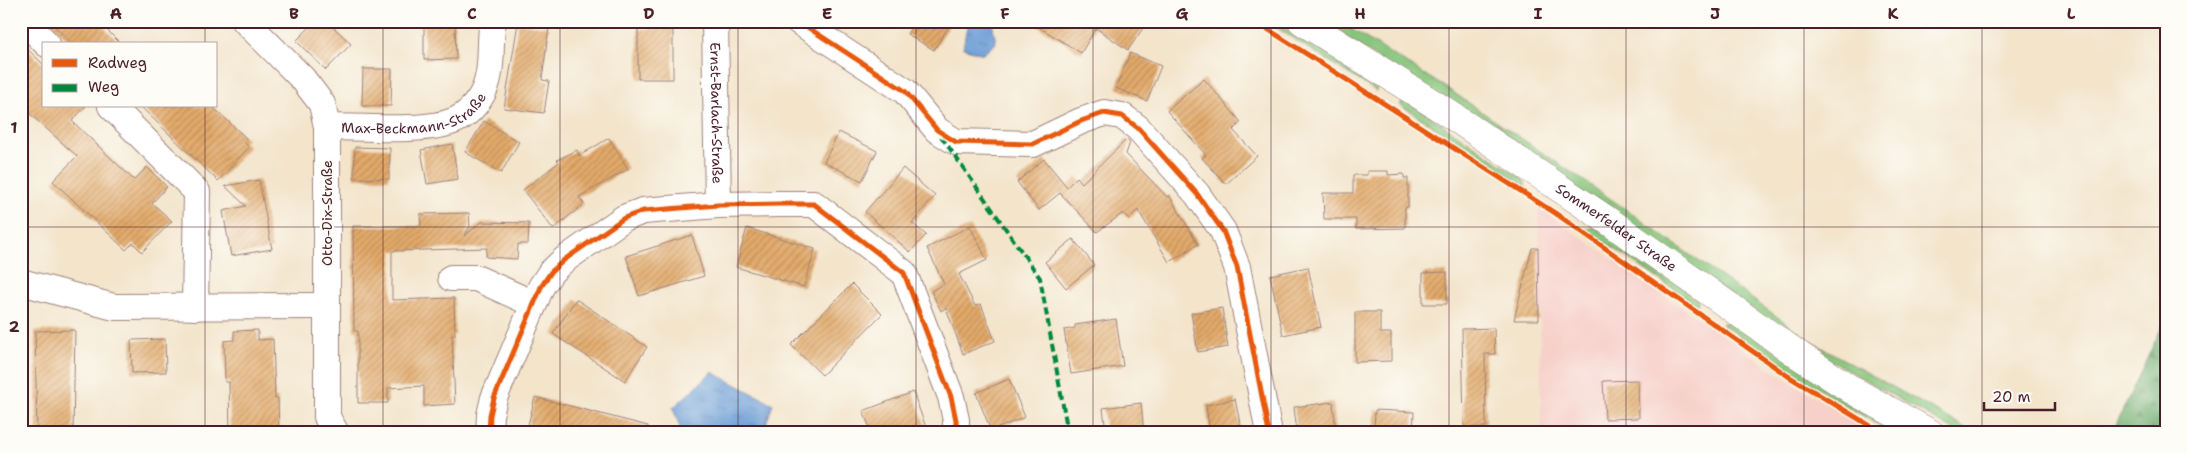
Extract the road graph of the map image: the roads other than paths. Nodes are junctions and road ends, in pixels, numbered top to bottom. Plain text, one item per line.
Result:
1 (24, 21) edge
2 (245, 21) edge
3 (493, 21) edge
4 (715, 21) edge
5 (798, 21) edge
6 (1302, 21) edge
7 (45, 42) edge
8 (113, 108) edge
9 (327, 128) junction
10 (718, 205) junction
11 (451, 278) dead end
12 (21, 282) edge
13 (534, 304) junction
14 (327, 306) junction
15 (195, 307) junction
16 (336, 433) edge
17 (490, 433) edge
18 (956, 433) edge
19 (1269, 433) edge
20 (1930, 433) edge

1 - 7 street
2 - 9 street, Otto-Dix-Straße
3 - 9 street, Max-Beckmann-Straße
4 - 10 street, Ernst-Barlach-Straße
5 - 19 street
6 - 20 main road, Sommerfelder Straße
8 - 15 street
9 - 14 street, Otto-Dix-Straße
10 - 13 street
10 - 18 street
11 - 13 street
12 - 15 street
13 - 17 street
14 - 15 street
14 - 16 street, Otto-Dix-Straße

